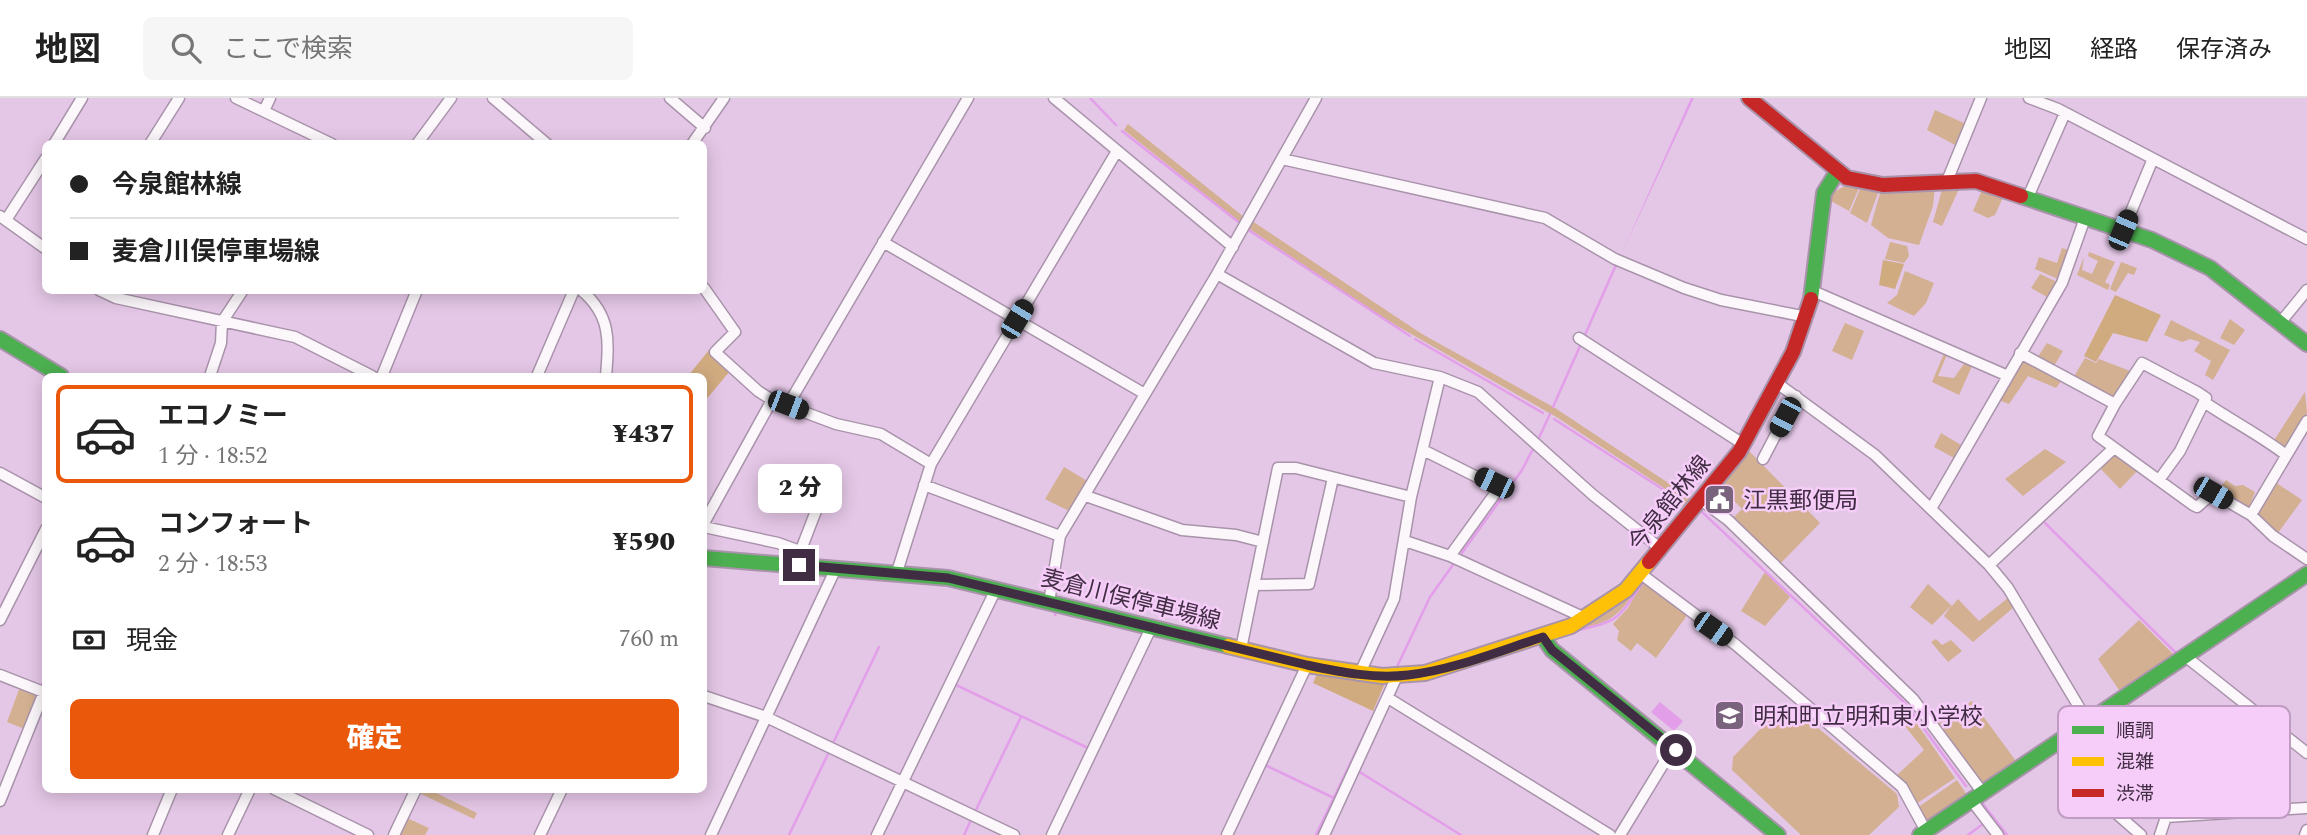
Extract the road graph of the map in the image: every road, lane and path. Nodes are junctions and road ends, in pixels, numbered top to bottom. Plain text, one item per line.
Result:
1 (82, 98) edge
2 (179, 98) edge
3 (236, 98) edge
4 (270, 98) edge
5 (451, 98) edge
6 (493, 98) edge
7 (670, 98) edge
8 (724, 98) edge
9 (968, 98) edge
10 (1054, 98) edge
11 (1316, 98) edge
12 (1749, 98) edge
13 (1981, 98) edge
14 (2029, 98) edge
15 (264, 111) junction
16 (2065, 113) junction
17 (705, 128) junction
18 (56, 140) edge
19 (153, 140) edge
20 (322, 140) edge
21 (419, 140) edge
22 (542, 140) edge
23 (695, 140) edge
24 (1117, 151) junction
25 (1282, 159) junction
26 (2152, 161) junction
27 (42, 164) edge
28 (1837, 172) junction
29 (1948, 181) junction
30 (2028, 198) junction
31 (3, 218) edge
32 (2085, 218) junction
33 (2123, 230) junction
34 (2307, 239) edge
35 (883, 242) junction
36 (42, 246) edge
37 (1233, 247) junction
38 (1217, 274) junction
39 (2307, 290) edge
40 (1813, 291) junction
41 (707, 292) edge
42 (108, 294) edge
43 (240, 294) edge
44 (415, 294) edge
45 (572, 294) edge
46 (585, 294) edge
47 (1808, 317) junction
48 (1017, 319) junction
49 (222, 322) junction
50 (2280, 323) junction
51 (1579, 338) dead end
52 (0, 339) edge
53 (2307, 344) edge
54 (2020, 354) junction
55 (56, 373) edge
56 (211, 373) edge
57 (366, 373) edge
58 (383, 373) edge
59 (538, 373) edge
60 (606, 373) edge
61 (2008, 376) junction
62 (1440, 377) junction
63 (1777, 383) junction
64 (1145, 394) junction
65 (1796, 396) junction
66 (772, 400) junction
67 (2204, 402) junction
68 (2115, 404) junction
69 (788, 405) junction
70 (2307, 421) edge
71 (1743, 444) junction
72 (2114, 448) junction
73 (1423, 450) junction
74 (2286, 455) junction
75 (1763, 459) dead end
76 (931, 464) junction
77 (0, 473) edge
78 (829, 477) dead end
79 (1333, 478) junction
80 (2159, 480) junction
81 (924, 485) junction
82 (42, 496) edge
83 (1086, 496) junction
84 (1411, 497) junction
85 (1701, 500) junction
86 (1932, 507) junction
87 (2251, 514) junction
88 (707, 519) edge
89 (707, 526) edge
90 (42, 536) edge
91 (1060, 536) junction
92 (1405, 541) junction
93 (1263, 542) junction
94 (1661, 549) junction
95 (1450, 556) junction
96 (707, 558) edge
97 (799, 558) junction
98 (2307, 559) edge
99 (1989, 565) junction
100 (836, 568) junction
101 (897, 572) junction
102 (1641, 574) junction
103 (2307, 574) edge
104 (1254, 585) junction
105 (996, 589) junction
106 (1049, 602) junction
107 (1585, 618) junction
108 (0, 620) edge
109 (1151, 628) junction
110 (1543, 637) junction
111 (1241, 649) junction
112 (2185, 656) junction
113 (1307, 665) junction
114 (1359, 674) junction
115 (0, 675) edge
116 (1396, 676) junction
117 (42, 691) edge
118 (707, 697) edge
119 (1388, 698) junction
120 (42, 699) edge
121 (2078, 706) edge
122 (2111, 706) edge
123 (2248, 706) edge
124 (766, 717) junction
125 (2290, 739) edge
126 (2058, 742) edge
127 (1673, 748) junction
128 (2307, 753) edge
129 (903, 781) junction
130 (170, 793) edge
131 (248, 793) edge
132 (282, 793) edge
133 (414, 793) edge
134 (560, 793) edge
135 (1977, 797) junction
136 (0, 801) edge
137 (2122, 818) edge
138 (2166, 818) edge
139 (2307, 830) edge
140 (1923, 833) edge
141 (153, 835) edge
142 (228, 835) edge
143 (368, 835) edge
144 (394, 835) edge
145 (540, 835) edge
146 (710, 835) edge
147 (877, 835) edge
148 (1014, 835) edge
149 (1052, 835) edge
150 (1227, 835) edge
151 (1324, 835) edge
152 (1610, 835) edge
153 (1620, 835) edge
154 (1778, 835) edge
155 (1998, 835) edge
156 (2141, 835) edge
157 (2160, 835) edge
158 (2305, 835) edge

1 - 18 street
2 - 19 street
3 - 15 street
4 - 15 street
5 - 21 street
6 - 22 street
7 - 17 street
8 - 17 street
9 - 35 street
10 - 24 street
11 - 25 street
12 - 28 main road
13 - 29 street
14 - 16 street
15 - 20 street
16 - 26 street
16 - 30 street
17 - 23 street
24 - 37 street
24 - 48 street
25 - 37 street
25 - 47 street
26 - 33 street
26 - 34 street
27 - 31 street
28 - 29 main road
28 - 40 main road, 今泉館林線
29 - 30 main road
30 - 32 main road
31 - 36 street
32 - 33 main road
32 - 54 street
33 - 50 main road
35 - 48 street
35 - 69 street
37 - 38 street
38 - 62 street
38 - 64 street
39 - 50 street
40 - 47 main road, 今泉館林線
40 - 61 street
41 - 66 street
42 - 49 street
43 - 49 street
44 - 58 street
45 - 59 street
46 - 60 street
47 - 63 main road, 今泉館林線
48 - 64 street
48 - 76 street
49 - 56 street
49 - 57 street
50 - 53 main road
51 - 71 street
52 - 55 main road
54 - 61 street
54 - 68 street
61 - 86 street
62 - 73 street
62 - 94 street
63 - 65 street
63 - 71 main road, 今泉館林線
64 - 83 street
65 - 75 street
65 - 86 street
66 - 69 street
66 - 88 street
67 - 68 street
67 - 74 street
67 - 80 street
68 - 72 street
69 - 76 street
70 - 74 street
71 - 85 main road, 今泉館林線
72 - 80 street
72 - 99 street
73 - 84 street
73 - 95 street
74 - 87 street
76 - 81 street
77 - 82 street
78 - 97 street
79 - 84 street
79 - 93 street
79 - 104 street
80 - 87 street
81 - 91 street
81 - 101 street
83 - 91 street
83 - 93 street
84 - 92 street
85 - 94 main road, 今泉館林線
85 - 135 street
86 - 99 street
87 - 98 street
89 - 97 street
90 - 108 street
91 - 106 street
92 - 95 street
92 - 114 street
93 - 104 street
94 - 102 main road, 今泉館林線
95 - 107 street
96 - 97 main road, 麦倉川俣停車場線
97 - 100 main road, 麦倉川俣停車場線
99 - 121 street
100 - 101 main road, 麦倉川俣停車場線
100 - 124 street
101 - 105 main road, 麦倉川俣停車場線
102 - 107 main road, 今泉館林線
102 - 140 street
103 - 112 main road
104 - 111 street
105 - 106 main road, 麦倉川俣停車場線
105 - 129 street
106 - 109 main road, 麦倉川俣停車場線
107 - 110 main road, 今泉館林線
109 - 111 main road, 麦倉川俣停車場線
109 - 149 street
110 - 116 main road, 麦倉川俣停車場線
110 - 127 main road
111 - 113 main road, 麦倉川俣停車場線
112 - 122 main road
112 - 123 street
113 - 114 main road, 麦倉川俣停車場線
113 - 150 street
114 - 116 main road, 麦倉川俣停車場線
115 - 117 street
116 - 119 street
118 - 124 street
119 - 151 street
119 - 152 street
120 - 136 street
124 - 129 street
124 - 146 street
125 - 128 street
126 - 135 main road
127 - 153 street
127 - 154 main road
129 - 147 street
129 - 148 street
130 - 141 street
131 - 142 street
132 - 143 street
133 - 144 street
134 - 145 street
135 - 140 main road
135 - 155 street
137 - 156 street
138 - 157 street
139 - 158 street

